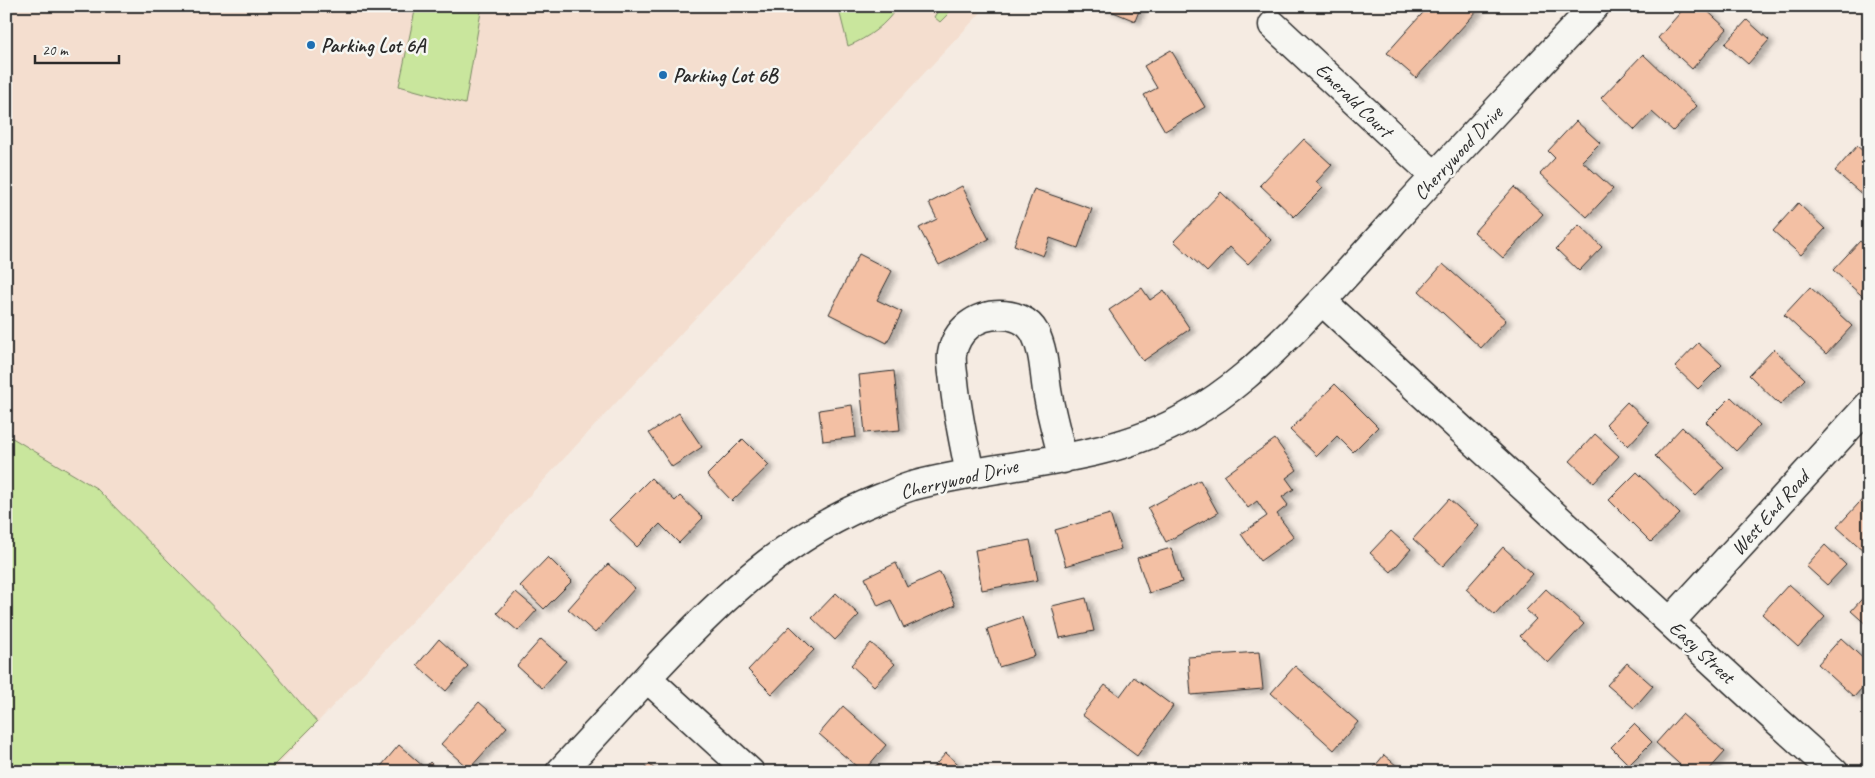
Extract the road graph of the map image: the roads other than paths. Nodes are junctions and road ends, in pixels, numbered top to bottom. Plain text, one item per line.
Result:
1 (1595, 6) edge
2 (1273, 25) dead end
3 (1435, 176) junction
4 (1322, 301) junction
5 (1869, 404) edge
6 (1063, 459) junction
7 (970, 474) junction
8 (1670, 622) junction
9 (647, 678) junction
10 (560, 772) edge
11 (750, 772) edge
12 (1834, 772) edge

1 - 3 street, Cherrywood Drive
2 - 3 street, Emerald Court
3 - 4 street, Cherrywood Drive
4 - 6 street, Cherrywood Drive
4 - 8 street, Easy Street
5 - 8 street, West End Road
6 - 7 street, Cherrywood Drive
6 - 7 street
7 - 9 street, Cherrywood Drive
8 - 12 street, Easy Street
9 - 10 street, Cherrywood Drive
9 - 11 street

